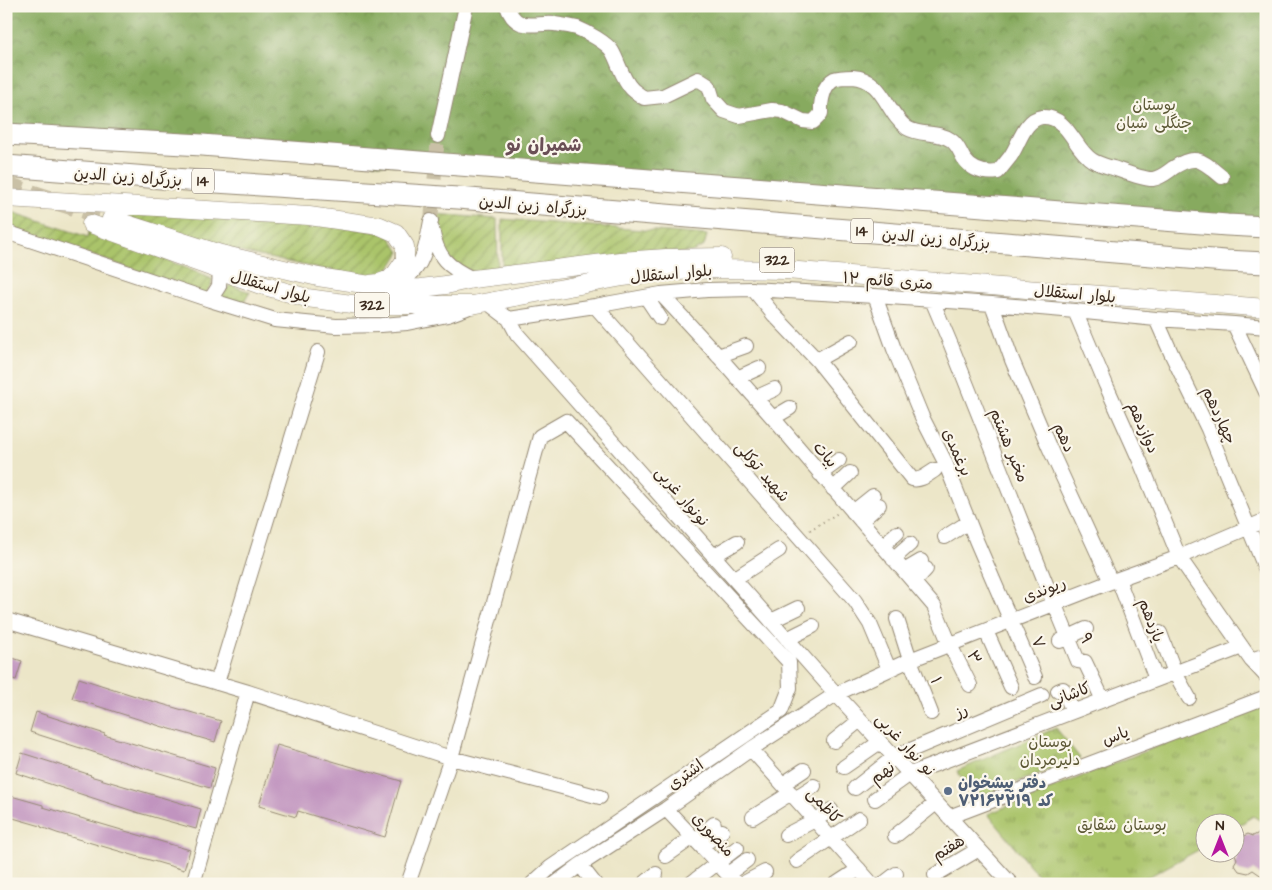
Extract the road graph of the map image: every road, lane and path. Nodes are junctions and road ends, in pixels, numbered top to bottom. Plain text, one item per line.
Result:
1 (466, 6) edge
2 (507, 6) edge
3 (6, 134) edge
4 (438, 136) tunnel mouth
5 (6, 166) edge
6 (1222, 177) dead end
7 (6, 198) edge
8 (1266, 227) edge
9 (6, 232) edge
10 (1266, 263) edge
11 (578, 266) junction
12 (220, 271) junction
13 (291, 271) junction
14 (474, 279) junction
15 (361, 284) junction
16 (584, 284) junction
17 (392, 289) junction
18 (752, 289) junction
19 (285, 292) junction
20 (661, 294) junction
21 (875, 296) junction
22 (518, 297) junction
23 (646, 297) junction
24 (1266, 298) edge
25 (210, 300) junction
26 (932, 300) junction
27 (480, 304) junction
28 (992, 304) junction
29 (595, 306) junction
30 (1266, 308) edge
31 (1075, 311) junction
32 (660, 318) dead end
33 (509, 319) junction
34 (1156, 319) junction
35 (1234, 324) junction
36 (1266, 327) edge
37 (851, 341) dead end
38 (746, 346) dead end
39 (318, 352) dead end
40 (718, 356) junction
41 (817, 360) junction
42 (758, 368) dead end
43 (738, 378) junction
44 (775, 389) dead end
45 (1266, 392) edge
46 (755, 398) junction
47 (790, 408) dead end
48 (773, 418) junction
49 (838, 460) dead end
50 (935, 470) dead end
51 (850, 473) dead end
52 (820, 474) junction
53 (833, 489) junction
54 (876, 501) dead end
55 (854, 513) junction
56 (1266, 520) edge
57 (969, 522) junction
58 (1248, 528) junction
59 (897, 533) dead end
60 (945, 537) dead end
61 (799, 538) junction
62 (737, 542) dead end
63 (910, 544) dead end
64 (882, 546) junction
65 (779, 550) dead end
66 (713, 556) junction
67 (1179, 557) junction
68 (893, 559) junction
69 (1266, 570) edge
70 (904, 571) junction
71 (734, 579) junction
72 (1115, 580) junction
73 (914, 582) junction
74 (1055, 607) junction
75 (798, 608) dead end
76 (898, 619) dead end
77 (6, 620) edge
78 (771, 621) junction
79 (1010, 621) junction
80 (813, 626) dead end
81 (1086, 629) dead end
82 (986, 631) junction
83 (1160, 633) dead end
84 (787, 639) junction
85 (1064, 639) junction
86 (950, 645) junction
87 (1242, 647) junction
88 (1266, 655) edge
89 (910, 660) junction
90 (1251, 660) junction
91 (889, 669) junction
92 (1174, 673) junction
93 (1154, 674) dead end
94 (1266, 676) edge
95 (1035, 677) dead end
96 (218, 682) junction
97 (970, 685) dead end
98 (1011, 687) dead end
99 (1058, 691) dead end
100 (248, 692) junction
101 (836, 694) junction
102 (1042, 695) dead end
103 (1266, 697) edge
104 (1189, 698) dead end
105 (1103, 700) junction
106 (1073, 711) junction
107 (931, 713) dead end
108 (860, 720) junction
109 (834, 741) dead end
110 (880, 742) junction
111 (751, 749) junction
112 (894, 757) junction
113 (451, 758) junction
114 (844, 767) dead end
115 (804, 770) dead end
116 (910, 774) junction
117 (814, 786) dead end
118 (854, 788) dead end
119 (790, 792) junction
120 (600, 797) dead end
121 (875, 799) dead end
122 (936, 803) junction
123 (666, 809) junction
124 (831, 810) dead end
125 (753, 817) dead end
126 (950, 817) junction
127 (859, 819) dead end
128 (815, 820) junction
129 (718, 827) dead end
130 (786, 835) dead end
131 (895, 836) dead end
132 (831, 838) junction
133 (697, 841) junction
134 (736, 848) dead end
135 (979, 849) junction
136 (666, 856) dead end
137 (747, 860) dead end
138 (797, 861) dead end
139 (717, 863) junction
140 (580, 865) junction
141 (765, 872) dead end
142 (656, 874) dead end
143 (896, 874) dead end
144 (934, 875) dead end
145 (863, 878) edge
146 (732, 879) edge
147 (192, 884) edge
148 (408, 884) edge
149 (532, 884) edge
150 (554, 884) edge
151 (595, 884) edge
152 (644, 884) edge
153 (690, 884) edge
154 (742, 884) edge
155 (836, 884) edge
156 (883, 884) edge
157 (1011, 884) edge

1 - 4 street
2 - 6 street
3 - 8 highway, بزرگراه زین الدین / 14
5 - 10 highway, بزرگراه زین الدین / 14
7 - 15 main road
9 - 25 street
11 - 14 main road, بلوار استقلال / 322
11 - 16 main road
11 - 24 main road, بلوار استقلال / 322
12 - 13 main road, بلوار استقلال / 322
12 - 19 main road, بلوار استقلال / 322
12 - 25 street
13 - 15 main road, بلوار استقلال / 322
13 - 19 main road
14 - 17 main road, بلوار استقلال / 322
14 - 17 street
15 - 17 main road, بلوار استقلال / 322
16 - 22 main road, بلوار استقلال / 322
16 - 30 main road, بلوار استقلال / 322
18 - 20 street, ۱۲ متری قائم
18 - 21 street, ۱۲ متری قائم
18 - 41 street, برغمدی
19 - 27 main road, بلوار استقلال / 322
20 - 23 street, ۱۲ متری قائم
20 - 40 street, بیات
21 - 26 street, ۱۲ متری قائم
21 - 57 street, برغمدی
22 - 27 main road, بلوار استقلال / 322
22 - 33 street
23 - 29 street, ۱۲ متری قائم
23 - 32 street
25 - 27 street
26 - 28 street, ۱۲ متری قائم
26 - 74 street, مخبر هشتم
27 - 33 street
28 - 31 street, ۱۲ متری قائم
28 - 72 street, دهم
29 - 33 street, ۱۲ متری قائم
29 - 61 street, شهید توکلی
31 - 34 street, ۱۲ متری قائم
31 - 67 street, دوازدهم
33 - 66 street, نونوار غربی
34 - 35 street, ۱۲ متری قائم
34 - 58 street, چهاردهم
35 - 36 street, ۱۲ متری قائم
35 - 45 street
37 - 41 street
38 - 40 street
39 - 96 street
40 - 43 street, بیات
41 - 50 street, برغمدی
42 - 43 street
43 - 46 street, بیات
44 - 46 street
46 - 48 street, بیات
47 - 48 street
48 - 52 street, بیات
49 - 52 street
51 - 53 street
52 - 53 street, بیات
53 - 55 street, بیات
54 - 55 street
55 - 61 path
55 - 64 street, بیات
56 - 58 street, ریوندی
57 - 60 street
57 - 79 street, برغمدی
58 - 67 street, ریوندی
58 - 69 street, چهاردهم
59 - 64 street
61 - 91 street, شهید توکلی
62 - 66 street
63 - 68 street
64 - 68 street, بیات
65 - 71 street
66 - 71 street, نونوار غربی
67 - 72 street, ریوندی
67 - 87 street, دوازدهم
68 - 70 street, بیات
70 - 73 street, بیات
70 - 73 street
71 - 78 street, نونوار غربی
72 - 74 street, ریوندی
72 - 93 street, یازدهم
73 - 86 street, بیات
74 - 79 street, ریوندی
74 - 85 street, ۹
75 - 78 street
76 - 89 street, ۱
77 - 96 street
78 - 84 street, نونوار غربی
79 - 82 street, ریوندی
79 - 95 street, ۷
80 - 84 street
81 - 85 street
82 - 86 street, ریوندی
82 - 98 street
83 - 92 street
84 - 101 street, نونوار غربی
85 - 105 street, ۹
86 - 89 street, ریوندی
86 - 97 street, ۳
87 - 90 street, دوازدهم
87 - 92 street, کاشانی
88 - 90 street
89 - 91 street, ریوندی
89 - 107 street, ۱
90 - 94 street, دوازدهم
91 - 101 street, ریوندی
92 - 104 street
92 - 105 street, کاشانی
96 - 100 street
99 - 106 street
100 - 113 street
100 - 147 street
101 - 108 street, نو نوار غربی
101 - 111 street, اشتری
102 - 112 street, رز
103 - 126 street, یاس
105 - 106 street, کاشانی
106 - 116 street, کاشانی
108 - 109 street
108 - 110 street, نو نوار غربی
110 - 112 street, نو نوار غربی
110 - 114 street
111 - 119 street, کاظمی
111 - 123 street, اشتری
112 - 116 street, نو نوار غربی
112 - 118 street
113 - 120 street
113 - 148 street
113 - 149 street
115 - 119 street
116 - 121 street, نهم
116 - 122 street, نو نوار غربی
117 - 119 street
119 - 125 street
119 - 128 street, کاظمی
122 - 126 street, نو نوار غربی
122 - 131 street
123 - 133 street, منصوری
123 - 140 street, اشتری
124 - 128 street
126 - 135 street, نو نوار غربی
127 - 132 street
128 - 130 street
128 - 132 street, کاظمی
129 - 133 street
132 - 138 street
132 - 145 street, کاظمی
133 - 136 street
133 - 139 street, منصوری
134 - 139 street
135 - 144 street, هفتم
135 - 157 street, نو نوار غربی
137 - 146 street
139 - 146 street, منصوری
139 - 153 street
140 - 150 street, اشتری
140 - 151 street
141 - 154 street
142 - 152 street
143 - 156 street
145 - 155 street

